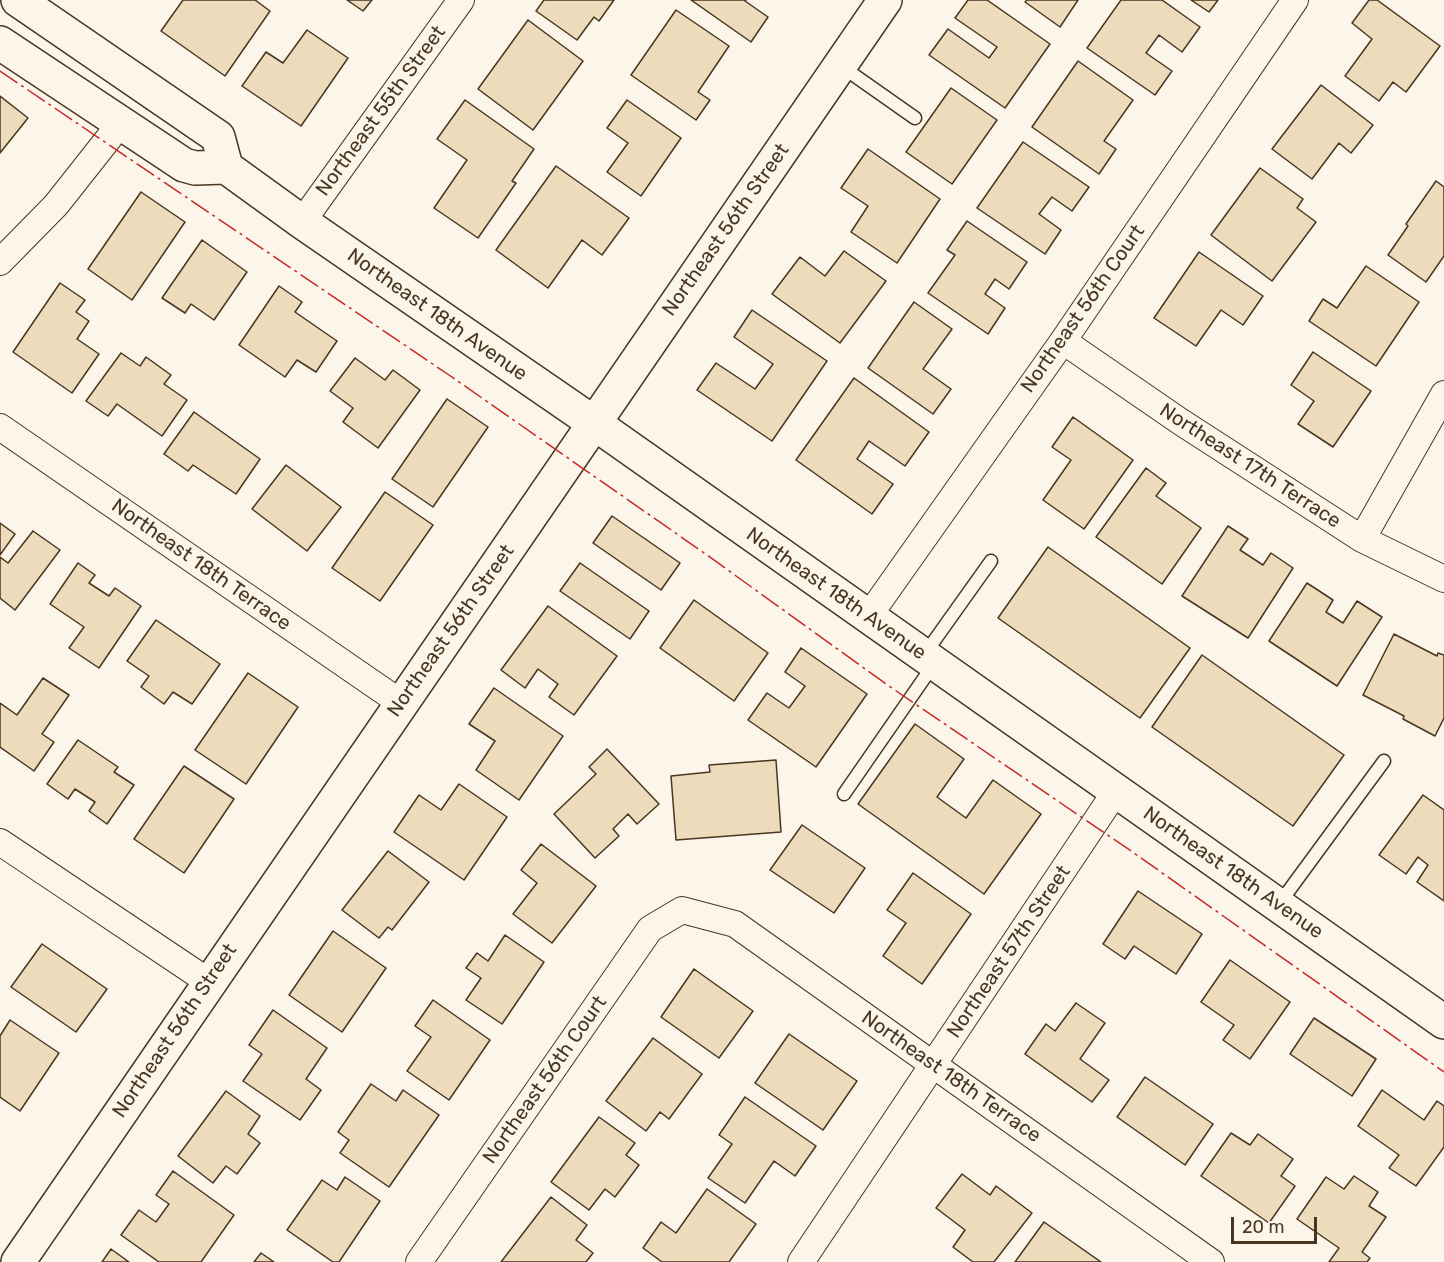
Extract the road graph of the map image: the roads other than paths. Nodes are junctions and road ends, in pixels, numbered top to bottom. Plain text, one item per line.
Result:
1 (18, 0) edge
2 (461, 0) edge
3 (885, 0) edge
4 (1295, 0) edge
5 (0, 43) edge
6 (840, 66) junction
7 (915, 118) dead end
8 (120, 124) junction
9 (226, 167) junction
10 (302, 222) junction
11 (0, 262) edge
12 (1063, 341) junction
13 (1444, 394) edge
14 (594, 423) junction
15 (0, 427) edge
16 (1362, 539) junction
17 (991, 561) dead end
18 (1444, 579) edge
19 (868, 617) junction
20 (929, 660) junction
21 (401, 702) junction
22 (1384, 761) dead end
23 (1116, 791) junction
24 (844, 794) dead end
25 (0, 842) edge
26 (1278, 905) junction
27 (682, 910) joint
28 (209, 982) junction
29 (1444, 1022) edge
30 (933, 1065) junction
31 (18, 1262) edge
32 (419, 1262) edge
33 (801, 1262) edge
34 (1211, 1262) edge

1 - 9 street
2 - 10 street, Northeast 55th Street
3 - 6 street, Northeast 56th Street
4 - 12 street, Northeast 56th Court
5 - 8 street
6 - 7 lane
6 - 14 street, Northeast 56th Street
8 - 9 street
8 - 11 street
9 - 10 street, Northeast 18th Avenue
10 - 14 street, Northeast 18th Avenue
12 - 16 street, Northeast 17th Terrace
12 - 19 street, Northeast 56th Court
13 - 16 street
14 - 19 street, Northeast 18th Avenue
14 - 21 street, Northeast 56th Street
15 - 21 street, Northeast 18th Terrace
16 - 18 street, Northeast 17th Terrace
17 - 20 lane
19 - 20 street, Northeast 18th Avenue
20 - 23 street, Northeast 18th Avenue
20 - 24 lane
21 - 28 street, Northeast 56th Street
22 - 26 lane
23 - 26 street, Northeast 18th Avenue
23 - 30 street, Northeast 57th Street
25 - 28 street
26 - 29 street, Northeast 18th Avenue
27 - 30 street, Northeast 18th Terrace
27 - 32 street, Northeast 56th Court
28 - 31 street, Northeast 56th Street
30 - 33 street, Northeast 57th Street
30 - 34 street, Northeast 18th Terrace

